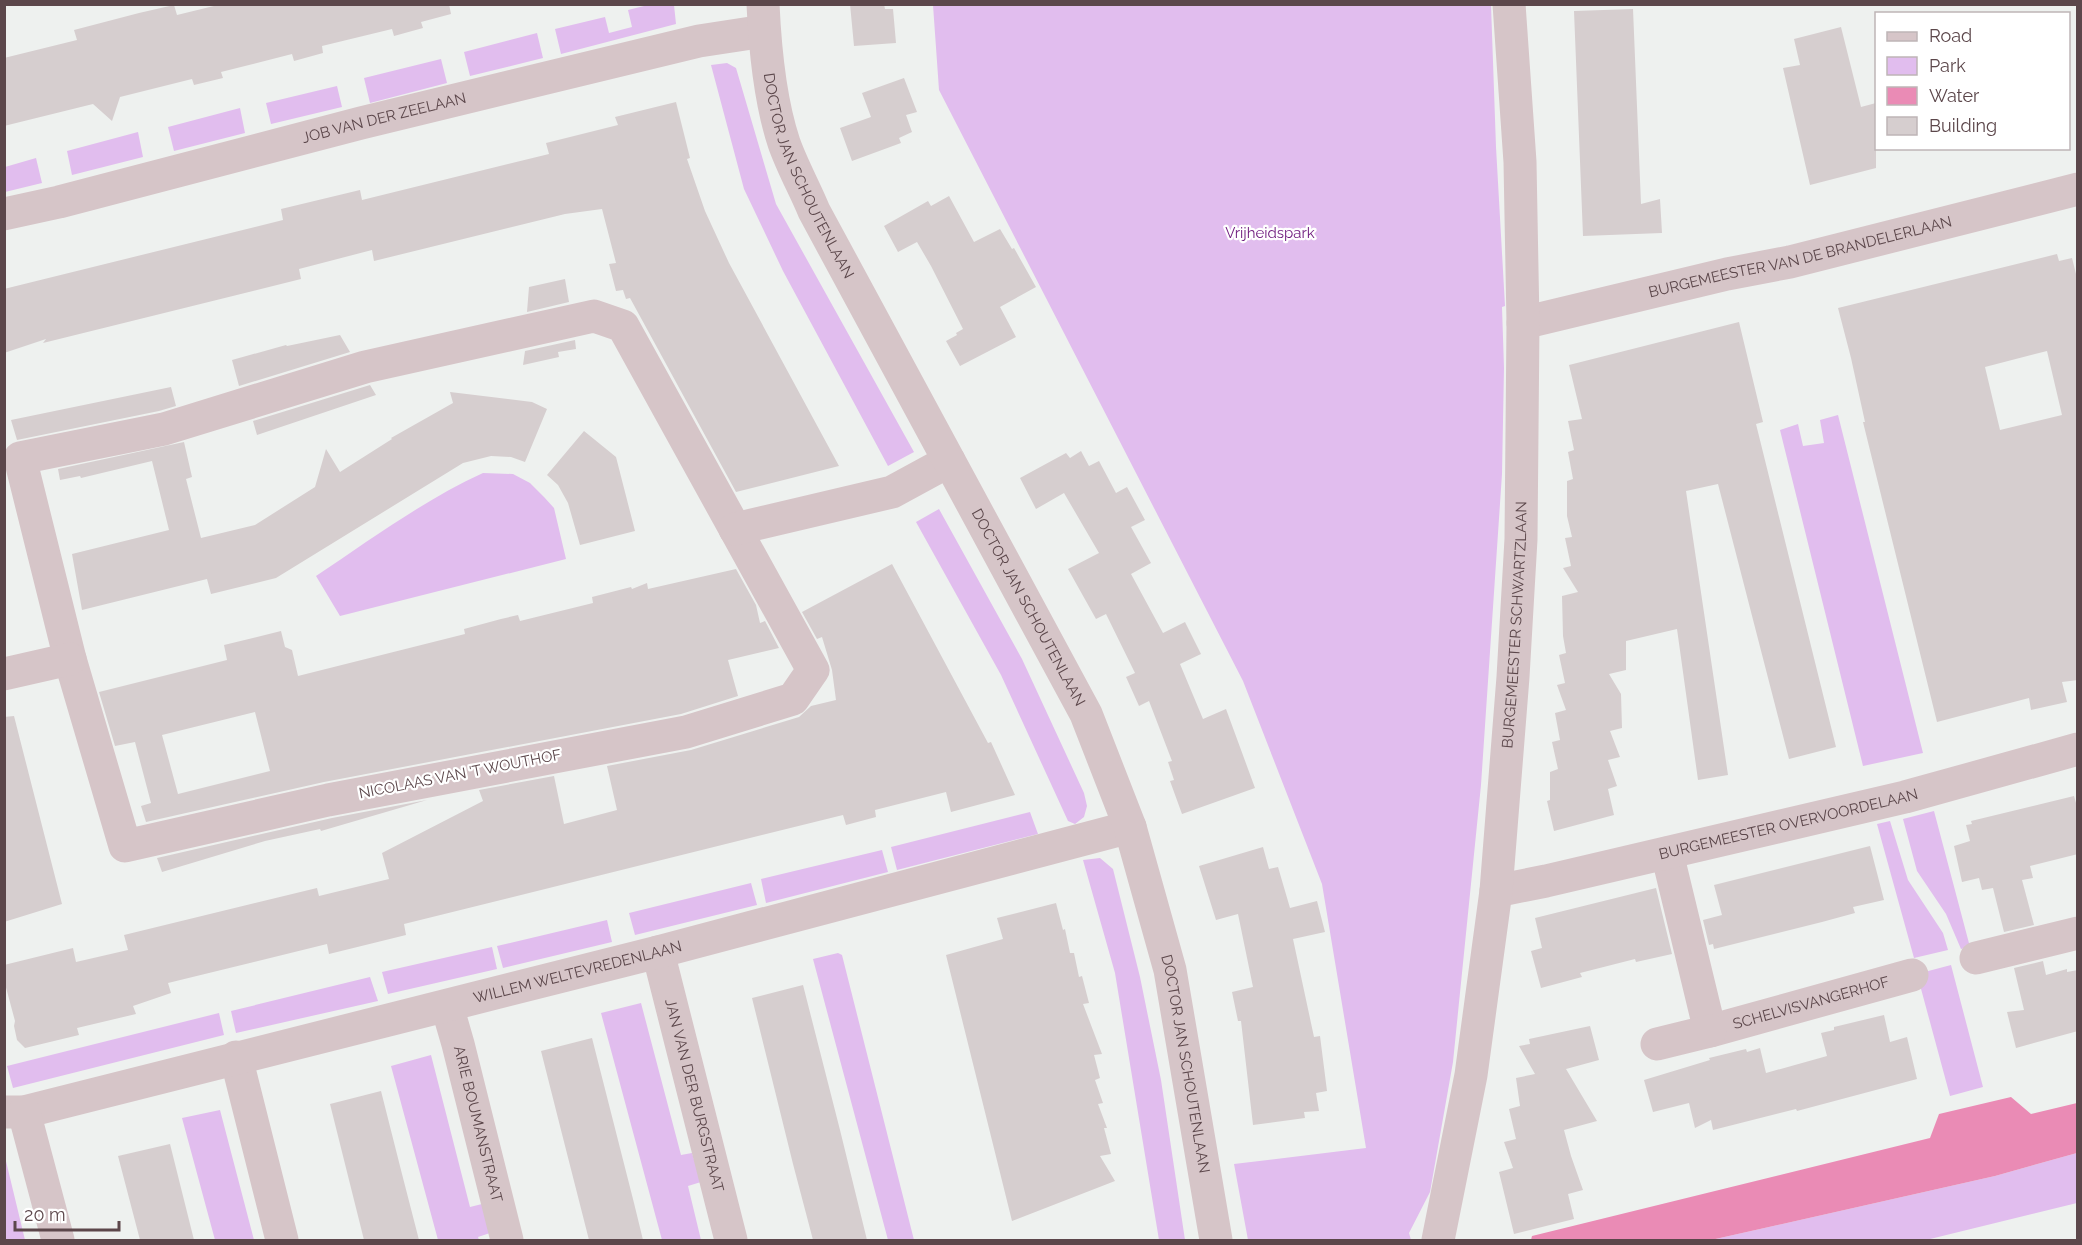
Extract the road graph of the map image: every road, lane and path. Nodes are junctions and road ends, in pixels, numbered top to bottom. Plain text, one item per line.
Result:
1 (1509, 4) edge
2 (764, 18) edge
3 (2078, 189) edge
4 (4, 214) edge
5 (1523, 323) junction
6 (949, 461) junction
7 (735, 529) junction
8 (70, 659) junction
9 (4, 674) edge
10 (2078, 749) edge
11 (1130, 827) junction
12 (1667, 853) junction
13 (1496, 891) junction
14 (2078, 933) edge
15 (658, 952) junction
16 (1976, 958) dead end
17 (1912, 975) dead end
18 (447, 1006) junction
19 (1710, 1031) junction
20 (1657, 1044) dead end
21 (236, 1057) junction
22 (14, 1112) edge
23 (58, 1240) edge
24 (282, 1240) edge
25 (507, 1240) edge
26 (731, 1240) edge
27 (1216, 1240) edge
28 (1438, 1240) edge

1 - 5 street, BURGEMEESTER SCHWARTZLAAN
2 - 4 street, JOB VAN DER ZEELAAN
2 - 6 street, DOCTOR JAN SCHOUTENLAAN
3 - 5 street, BURGEMEESTER VAN DE BRANDELERLAAN
5 - 13 street, BURGEMEESTER SCHWARTZLAAN
6 - 7 street
6 - 11 street, DOCTOR JAN SCHOUTENLAAN
7 - 8 street, NICOLAAS VAN 'T WOUTHOF
7 - 8 street, NICOLAAS VAN 'T WOUTHOF
8 - 9 street
10 - 12 street, BURGEMEESTER OVERVOORDELAAN
11 - 15 street, WILLEM WELTEVREDENLAAN
11 - 27 street, DOCTOR JAN SCHOUTENLAAN
12 - 13 street, BURGEMEESTER OVERVOORDELAAN
12 - 19 street
13 - 28 street, BURGEMEESTER SCHWARTZLAAN
14 - 16 street
15 - 18 street, WILLEM WELTEVREDENLAAN
15 - 26 street, JAN VAN DER BURGSTRAAT
17 - 19 street, SCHELVISVANGERHOF
18 - 21 street, WILLEM WELTEVREDENLAAN
18 - 25 street, ARIE BOUMANSTRAAT
19 - 20 street, SCHELVISVANGERHOF
21 - 22 street, WILLEM WELTEVREDENLAAN
21 - 24 street
22 - 23 street

